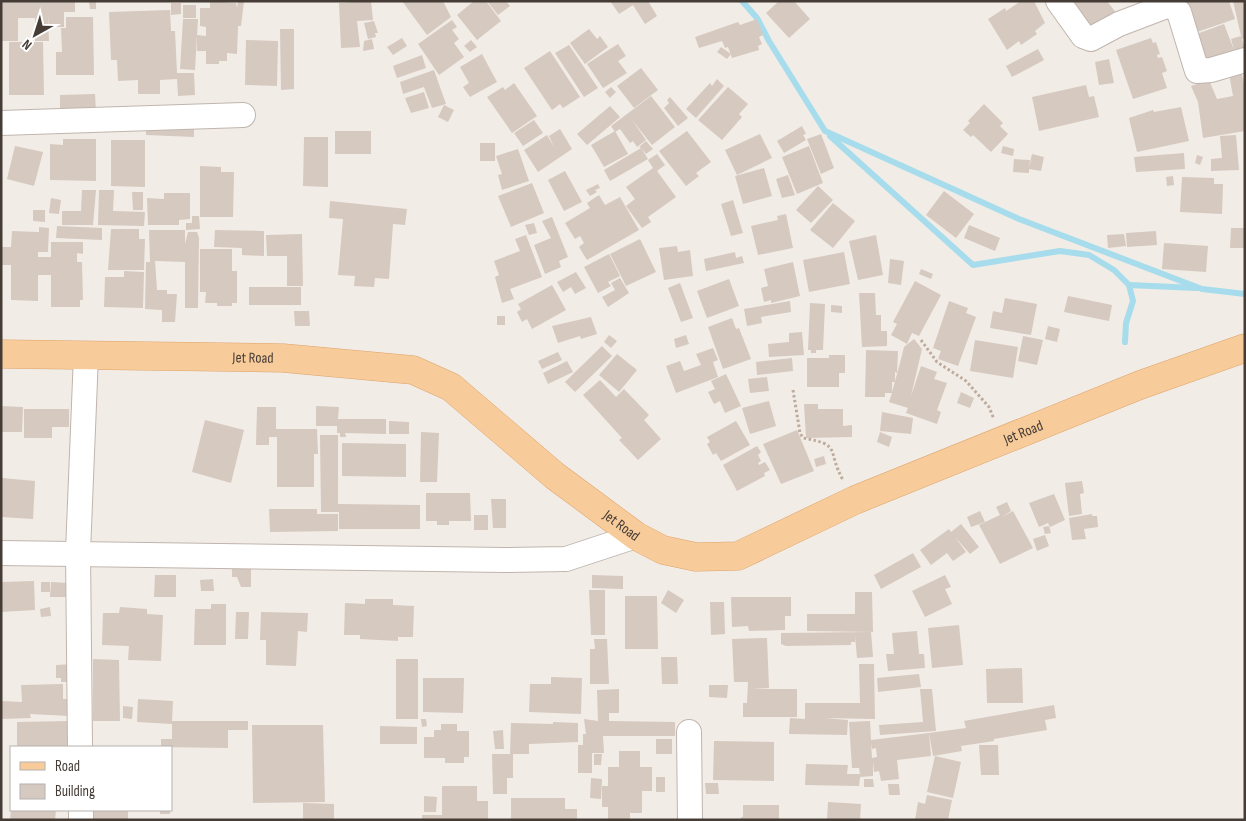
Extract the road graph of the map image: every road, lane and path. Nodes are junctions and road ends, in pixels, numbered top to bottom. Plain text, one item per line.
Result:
1 (1058, 1) edge
2 (1245, 60) edge
3 (243, 115) dead end
4 (1, 123) edge
5 (921, 340) dead end
6 (1245, 348) edge
7 (1, 354) edge
8 (86, 355) junction
9 (793, 390) dead end
10 (1004, 440) junction
11 (855, 500) junction
12 (636, 536) junction
13 (1, 552) edge
14 (78, 552) junction
15 (689, 732) dead end
16 (80, 746) edge
17 (690, 820) edge

1 - 2 street
3 - 4 street
5 - 10 path
6 - 10 main road, Jet Road
7 - 8 main road, Jet Road
8 - 12 main road, Jet Road
8 - 14 street
9 - 11 path
10 - 11 main road, Jet Road
11 - 12 main road, Jet Road
12 - 14 street
13 - 14 street
14 - 16 street
15 - 17 street

